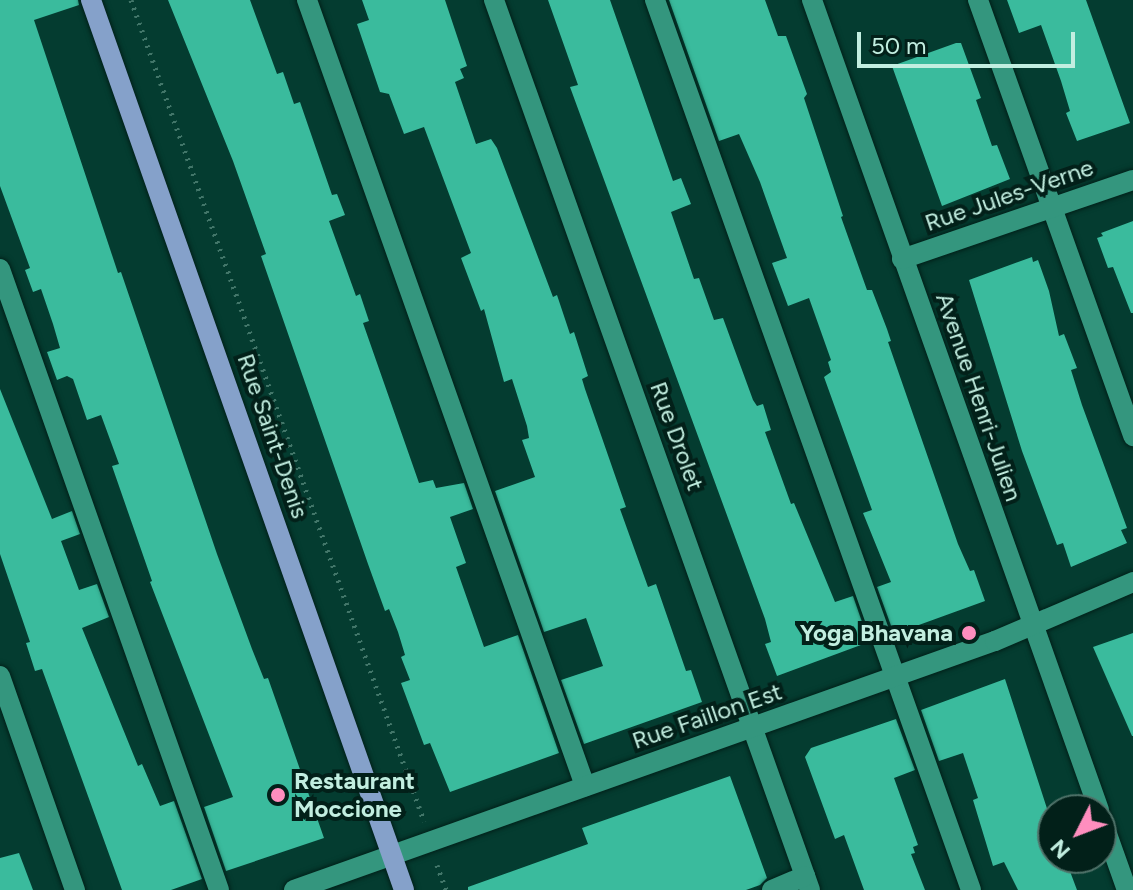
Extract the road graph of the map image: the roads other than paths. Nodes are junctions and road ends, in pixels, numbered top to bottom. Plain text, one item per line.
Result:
1 (91, 0) edge
2 (307, 0) edge
3 (494, 0) edge
4 (655, 0) edge
5 (812, 0) edge
6 (978, 0) edge
7 (1133, 180) edge
8 (1051, 208) junction
9 (902, 259) junction
10 (0, 269) edge
11 (1133, 436) edge
12 (1133, 582) edge
13 (1033, 625) junction
14 (0, 676) edge
15 (895, 676) junction
16 (752, 727) junction
17 (585, 786) junction
18 (1093, 794) edge
19 (392, 854) junction
20 (1117, 862) edge
21 (808, 883) edge
22 (75, 890) edge
23 (219, 890) edge
24 (294, 890) edge
25 (404, 890) edge
26 (772, 890) edge
27 (971, 890) edge
28 (1127, 890) edge

1 - 19 main road, Rue Saint-Denis
2 - 17 street
3 - 16 street, Rue Drolet
4 - 15 street
5 - 9 street, Avenue Henri-Julien
6 - 8 street
7 - 8 street, Rue Jules-Verne
8 - 9 street, Rue Jules-Verne
8 - 11 street
9 - 13 street, Avenue Henri-Julien
10 - 23 street
12 - 13 street, Rue Faillon Est
13 - 15 street, Rue Faillon Est
13 - 18 street, Avenue Henri-Julien
14 - 22 street
15 - 16 street, Rue Faillon Est
15 - 27 street
16 - 17 street, Rue Faillon Est
16 - 21 street, Rue Drolet
17 - 19 street, Rue Faillon Est
19 - 24 street, Rue Faillon Est
19 - 25 main road, Rue Saint-Denis
20 - 28 street
21 - 26 street

